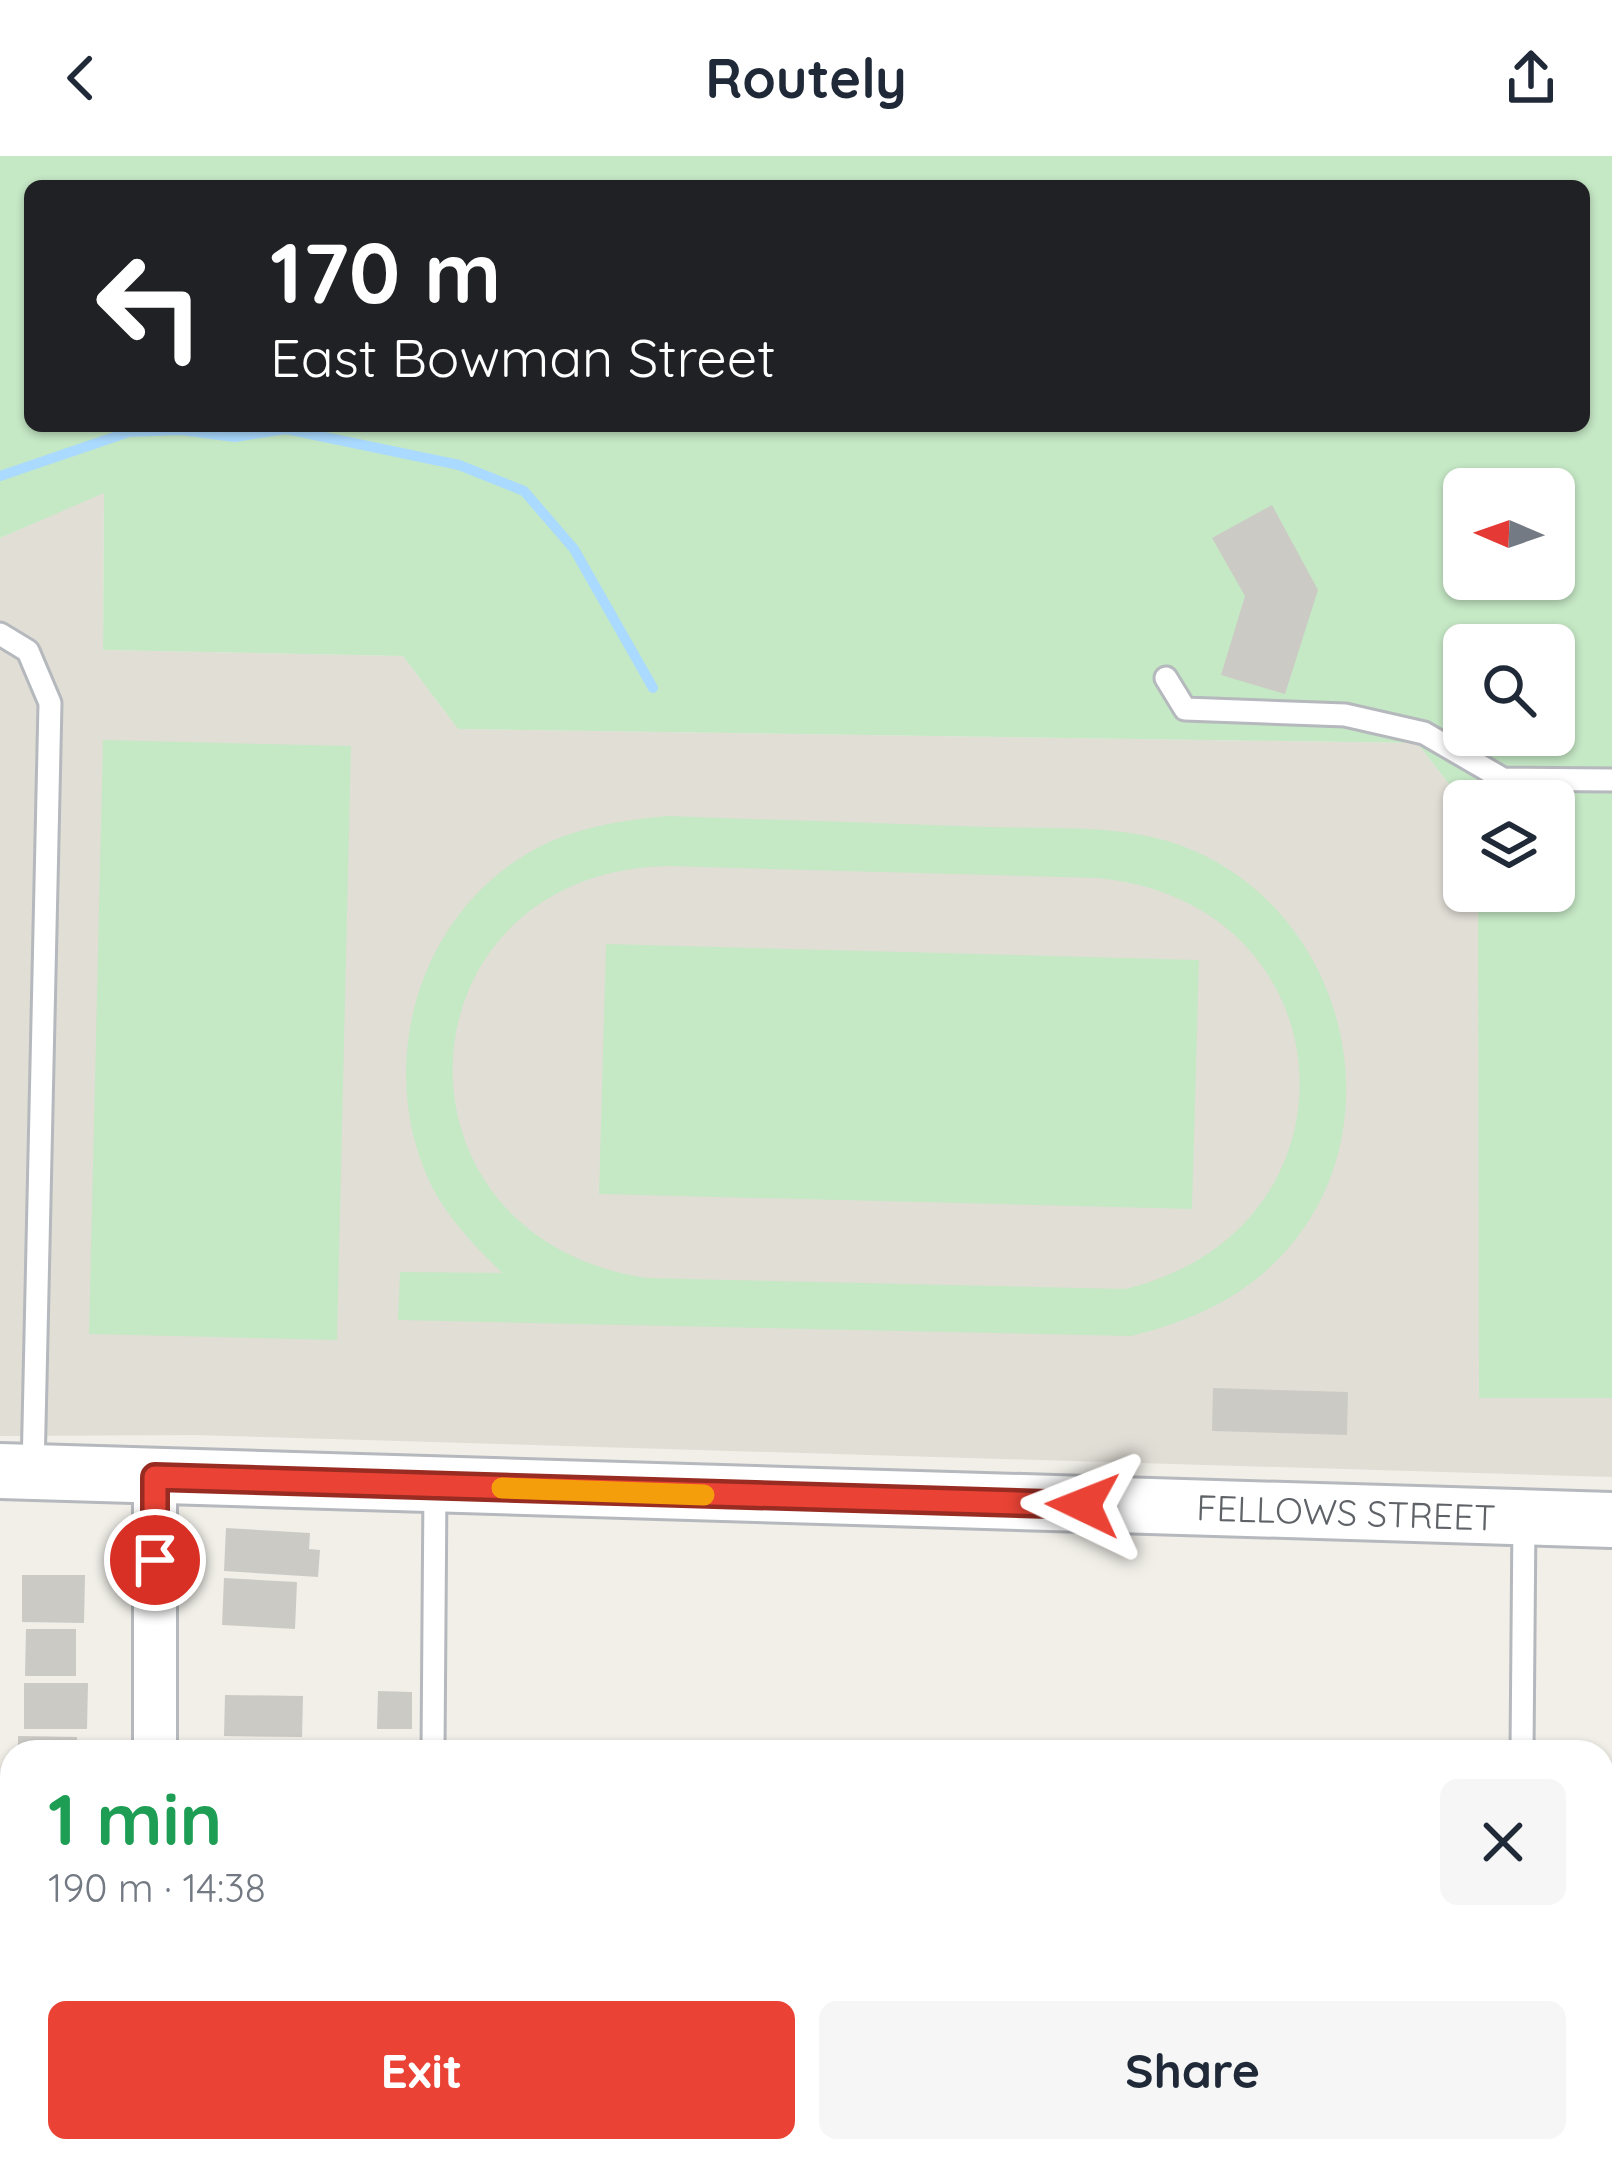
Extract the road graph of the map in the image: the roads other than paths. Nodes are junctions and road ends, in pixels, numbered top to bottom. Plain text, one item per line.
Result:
1 (0, 634) edge
2 (1166, 678) dead end
3 (1612, 780) edge
4 (16, 1472) edge
5 (155, 1477) junction
6 (435, 1486) junction
7 (1524, 1518) junction
8 (1612, 1520) edge
9 (155, 1740) edge
10 (433, 1740) edge
11 (1522, 1740) edge

1 - 4 lane
2 - 3 lane
4 - 5 street, FELLOWS STREET
5 - 6 street, FELLOWS STREET
5 - 9 street
6 - 7 street, FELLOWS STREET
6 - 10 lane
7 - 8 street, FELLOWS STREET
7 - 11 lane

